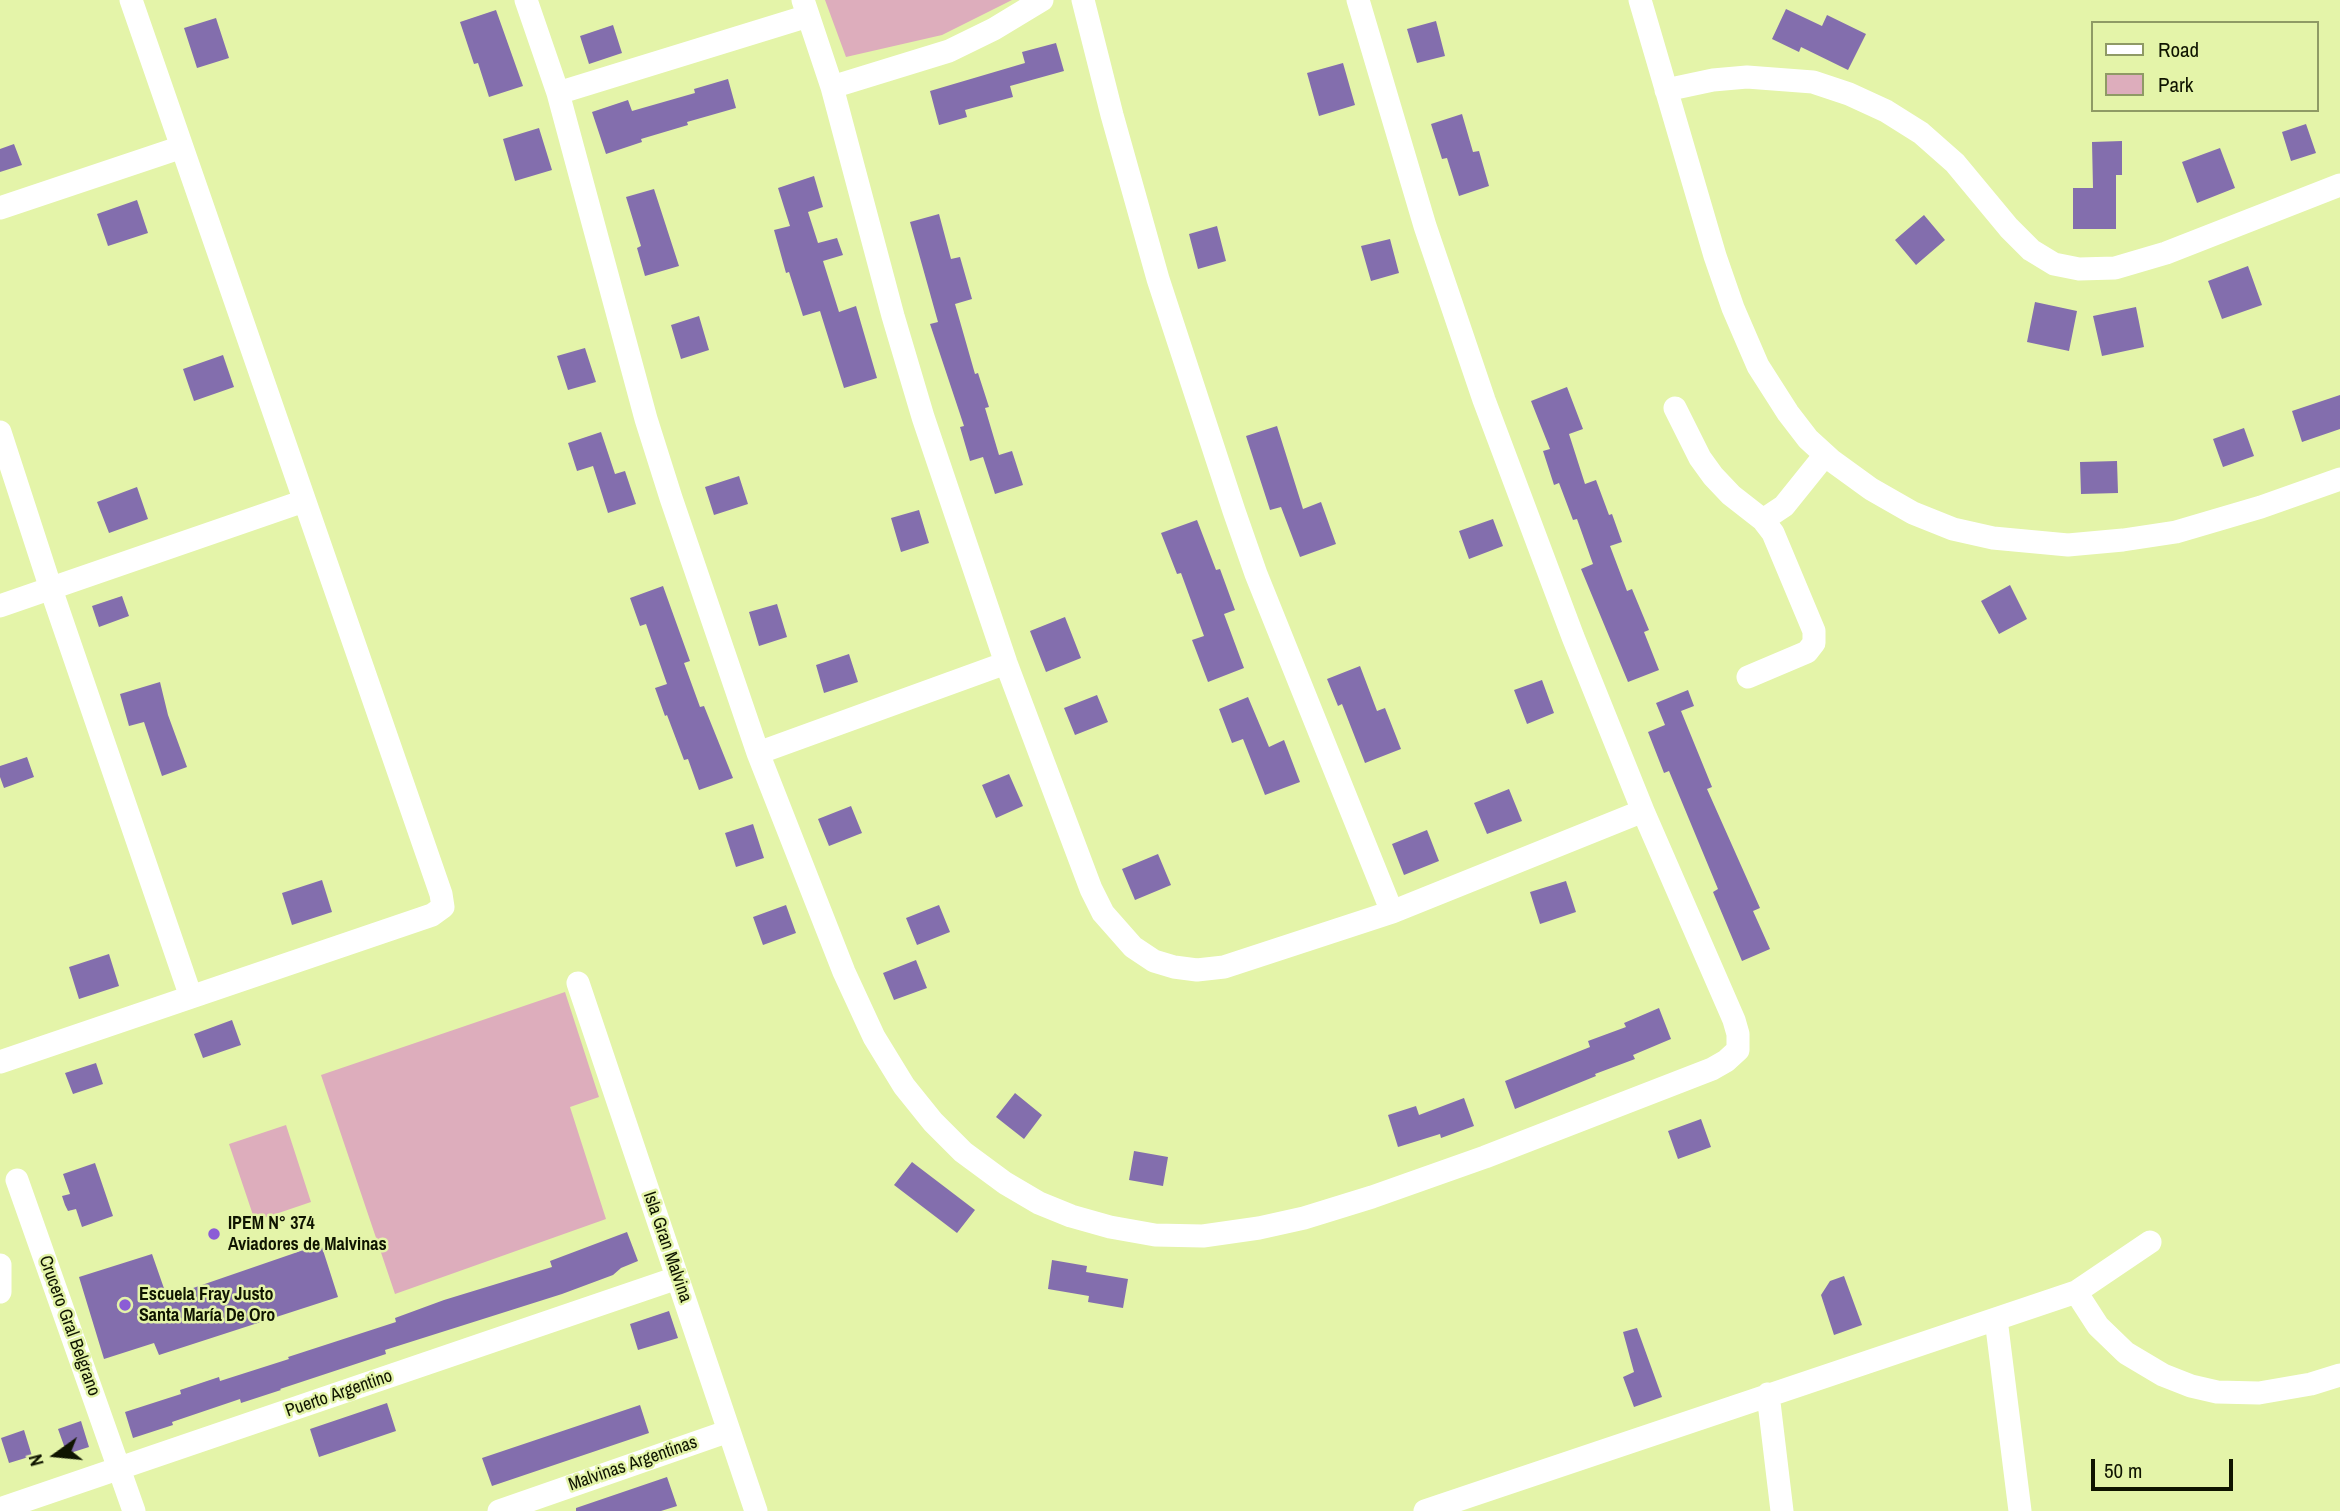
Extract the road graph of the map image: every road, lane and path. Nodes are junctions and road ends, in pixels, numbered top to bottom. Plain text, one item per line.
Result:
1 (131, 0) edge
2 (526, 0) edge
3 (1042, 0) edge
4 (1083, 0) edge
5 (1357, 0) edge
6 (1640, 0) edge
7 (805, 8) edge
8 (832, 87) junction
9 (1666, 90) junction
10 (558, 93) junction
11 (182, 147) junction
12 (2340, 185) edge
13 (0, 208) edge
14 (1675, 408) dead end
15 (0, 432) edge
16 (1825, 456) junction
17 (2340, 479) edge
18 (304, 500) junction
19 (1763, 520) junction
20 (51, 589) junction
21 (0, 606) edge
22 (1006, 663) junction
23 (1748, 677) dead end
24 (758, 753) junction
25 (1643, 811) junction
26 (1392, 912) junction
27 (578, 983) dead end
28 (191, 997) junction
29 (0, 1062) edge
30 (17, 1180) dead end
31 (2150, 1242) dead end
32 (0, 1265) edge
33 (677, 1278) junction
34 (0, 1292) edge
35 (2076, 1292) junction
36 (1996, 1319) junction
37 (2340, 1375) edge
38 (1768, 1394) junction
39 (729, 1431) junction
40 (120, 1470) junction
41 (1466, 1504) edge
42 (0, 1509) edge
43 (134, 1511) edge
44 (499, 1511) edge
45 (756, 1511) edge
46 (1425, 1511) edge
47 (1782, 1511) edge
48 (2020, 1511) edge

1 - 11 street
2 - 10 street
3 - 8 street
4 - 26 street
5 - 25 street
6 - 9 street
7 - 8 street
7 - 10 street
8 - 22 street
9 - 12 street
9 - 16 street
10 - 24 street
11 - 13 street
11 - 18 street
14 - 19 street
15 - 20 street
16 - 17 street
16 - 19 street
18 - 20 street
18 - 28 street
19 - 23 street
20 - 21 street
20 - 28 street
22 - 24 street
22 - 26 street
24 - 25 street
25 - 26 street
27 - 33 street, Isla Gran Malvina
28 - 29 street
30 - 40 street, Crucero Gral Belgrano
31 - 35 street
32 - 34 street
33 - 39 street, Isla Gran Malvina
33 - 40 street, Puerto Argentino
35 - 36 street
35 - 37 street
36 - 38 street
36 - 48 street
38 - 41 street
38 - 47 street
39 - 44 street, Malvinas Argentinas
39 - 45 street, Isla Gran Malvina
40 - 42 street, Puerto Argentino
40 - 43 street, Crucero Gral Belgrano
41 - 46 street

